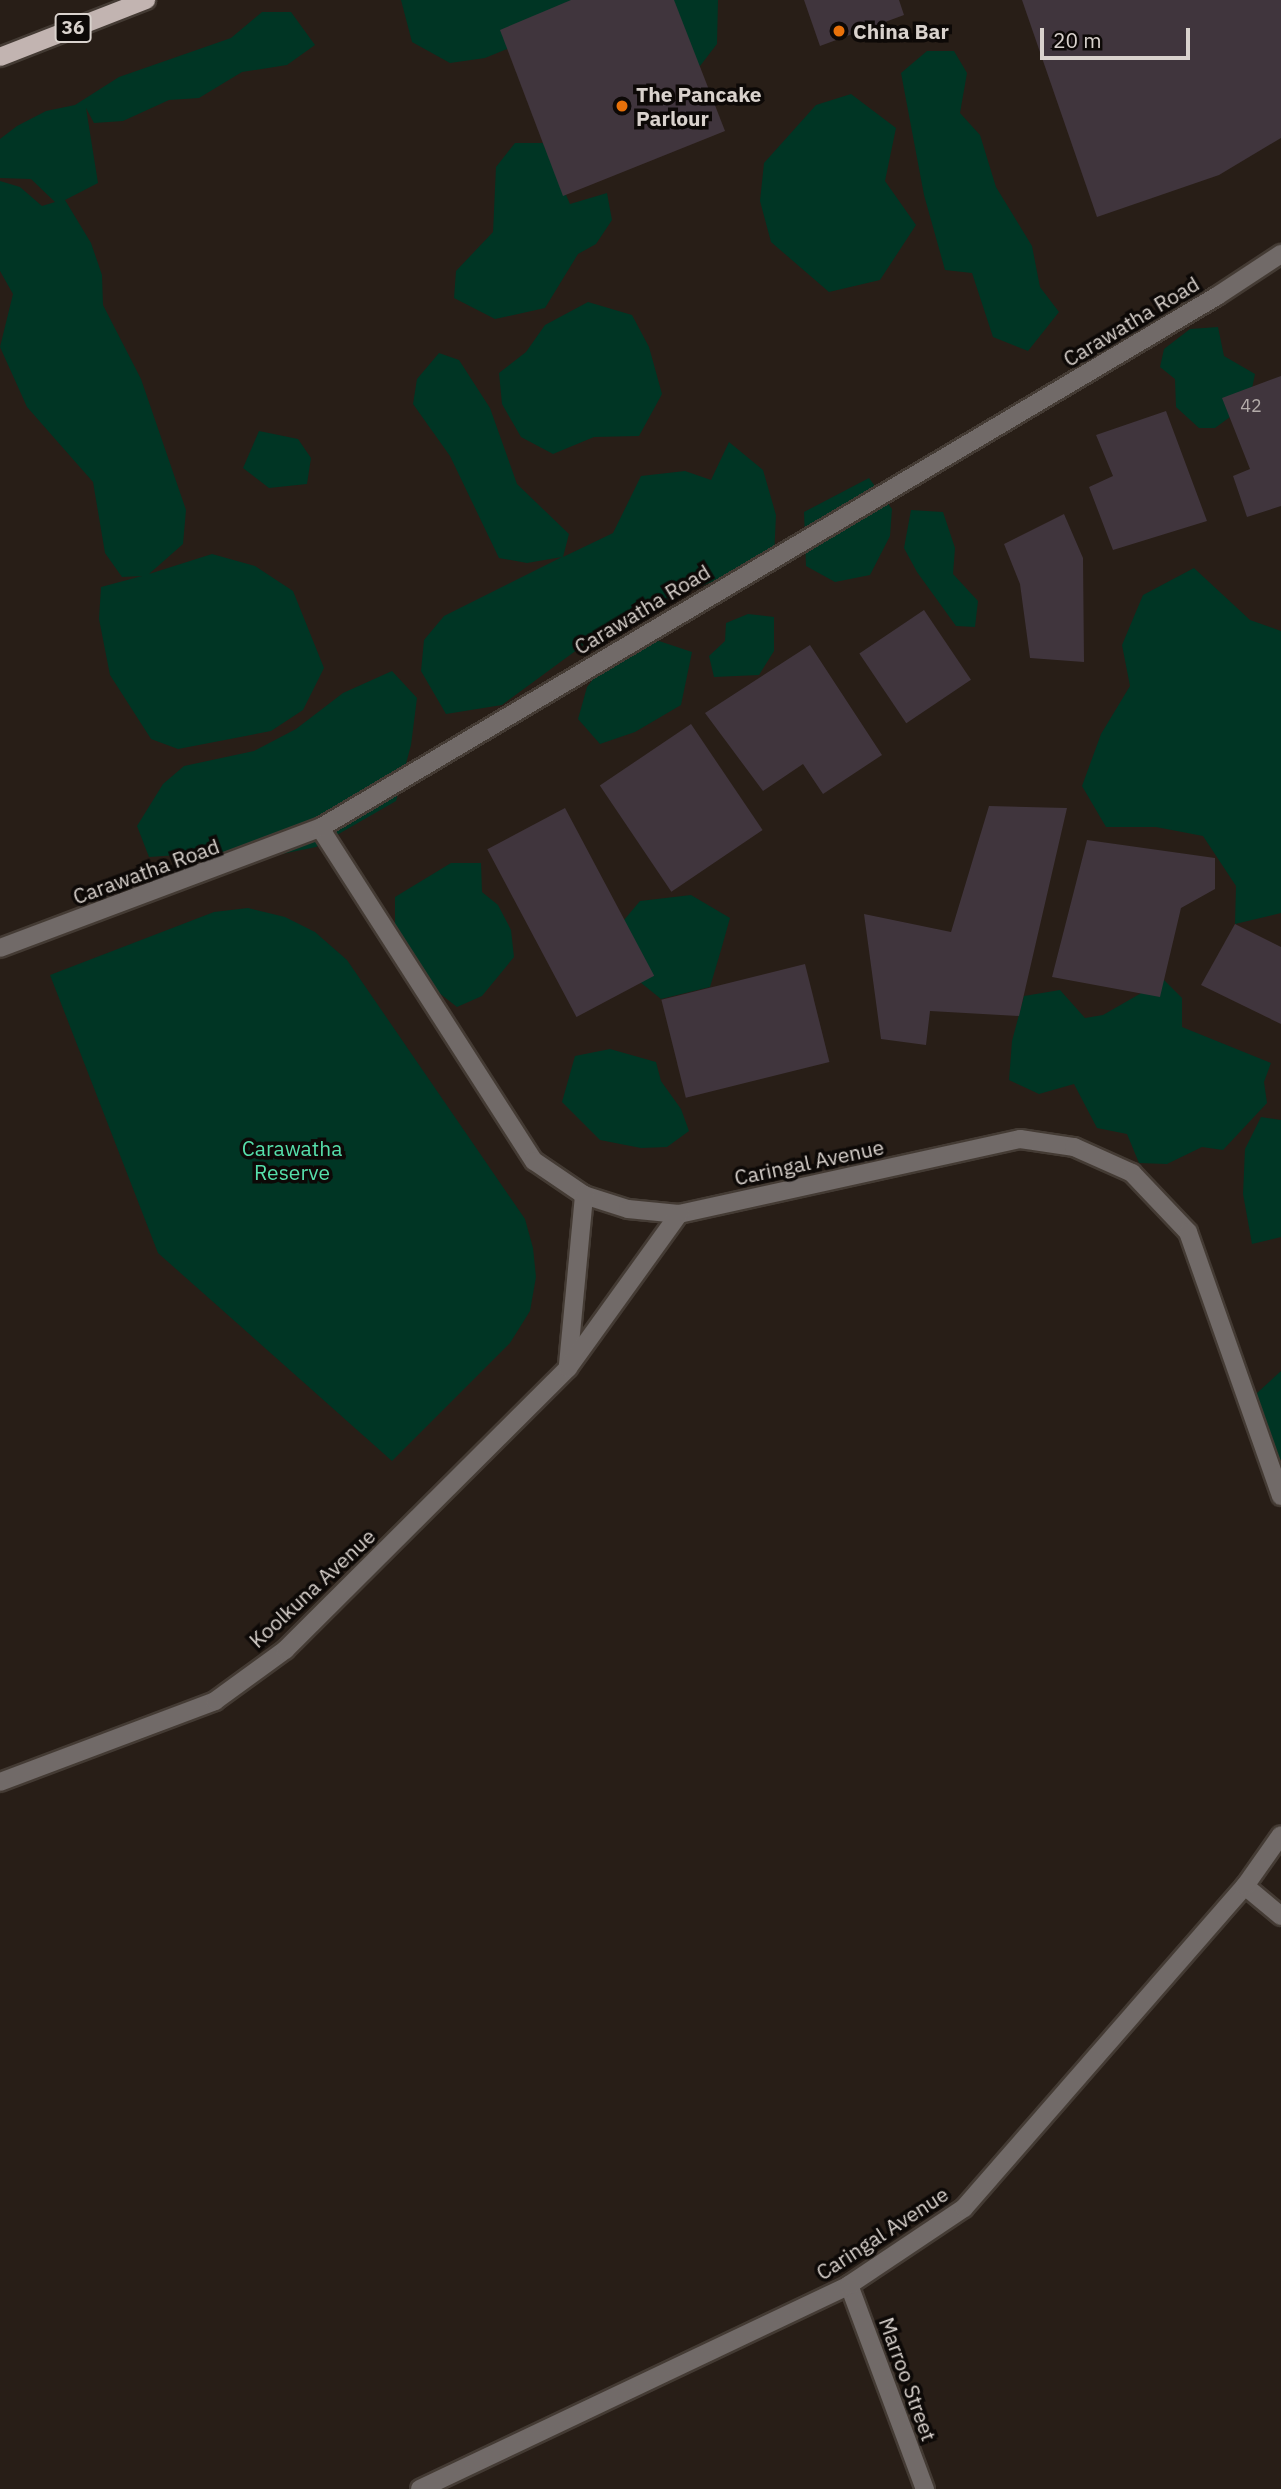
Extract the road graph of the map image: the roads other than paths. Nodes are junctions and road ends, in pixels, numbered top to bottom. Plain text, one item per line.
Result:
1 (146, 0) edge
2 (0, 57) edge
3 (1281, 254) edge
4 (320, 828) junction
5 (0, 948) edge
6 (584, 1195) junction
7 (679, 1214) junction
8 (568, 1368) junction
9 (1281, 1496) edge
10 (0, 1782) edge
11 (1281, 1835) edge
12 (1245, 1886) junction
13 (1281, 1916) edge
14 (849, 2285) junction
15 (420, 2489) edge
16 (925, 2489) edge

1 - 2 main road, 36
3 - 4 street, Carawatha Road
4 - 5 street, Carawatha Road
4 - 6 street, Caringal Avenue
6 - 7 street, Caringal Avenue
6 - 8 street
7 - 8 street, Koolkuna Avenue
7 - 9 street, Caringal Avenue
8 - 10 street, Koolkuna Avenue
11 - 12 street, Caringal Avenue
12 - 13 street
12 - 14 street, Caringal Avenue
14 - 15 street, Caringal Avenue
14 - 16 street, Marroo Street

